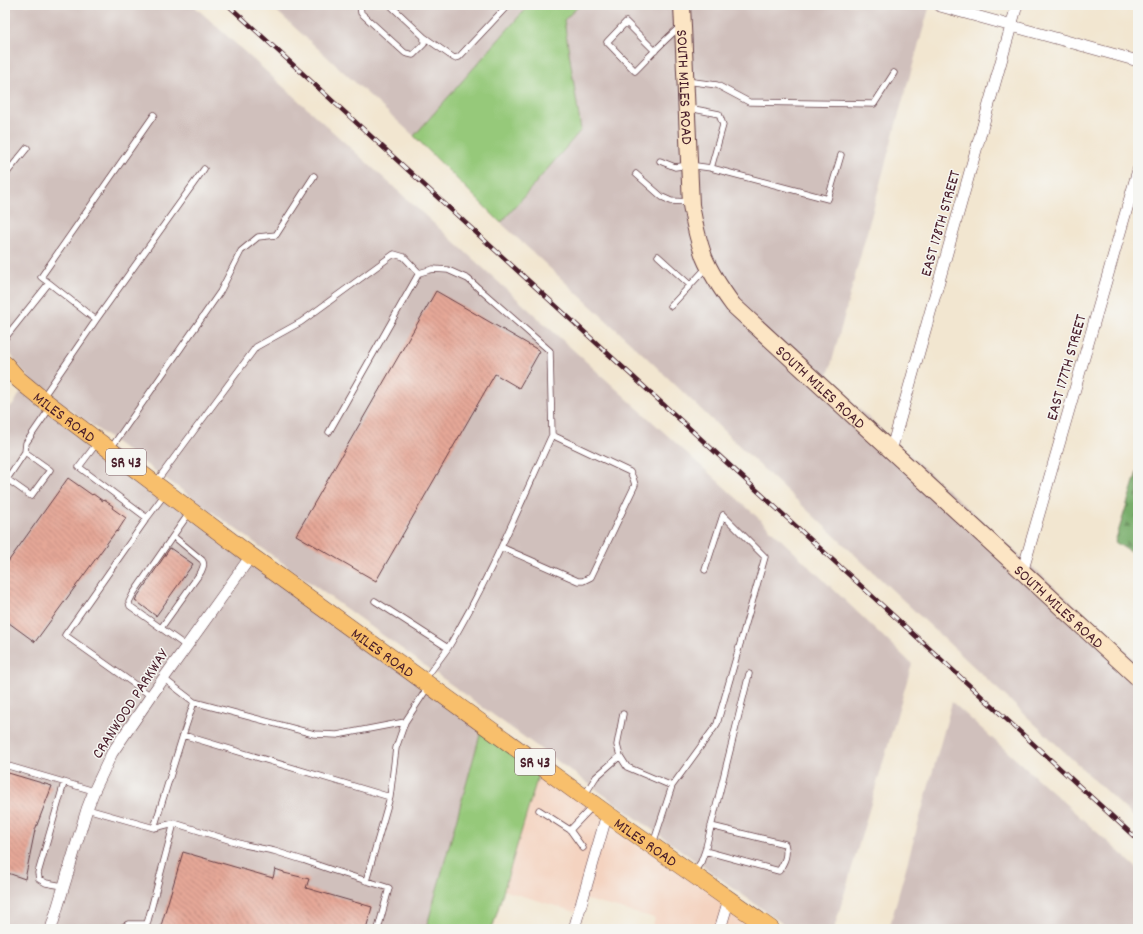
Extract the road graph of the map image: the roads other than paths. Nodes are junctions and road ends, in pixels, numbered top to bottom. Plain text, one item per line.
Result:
1 (360, 5) edge
2 (390, 5) edge
3 (508, 5) edge
4 (682, 5) edge
5 (1017, 5) edge
6 (940, 6) dead end
7 (683, 25) junction
8 (1012, 26) junction
9 (424, 37) junction
10 (655, 51) junction
11 (1138, 61) edge
12 (894, 73) dead end
13 (686, 81) junction
14 (687, 108) junction
15 (154, 115) dead end
16 (27, 148) dead end
17 (841, 155) dead end
18 (660, 161) dead end
19 (689, 165) junction
20 (711, 168) junction
21 (204, 169) dead end
22 (1138, 170) edge
23 (636, 174) dead end
24 (5, 175) edge
25 (314, 176) dead end
26 (691, 202) junction
27 (658, 256) dead end
28 (708, 265) junction
29 (419, 272) junction
30 (49, 283) junction
31 (690, 285) junction
32 (671, 306) dead end
33 (96, 320) junction
34 (5, 338) edge
35 (5, 364) edge
36 (47, 402) junction
37 (329, 432) dead end
38 (552, 435) junction
39 (104, 446) junction
40 (891, 450) junction
41 (25, 452) junction
42 (6, 480) edge
43 (160, 488) junction
44 (191, 511) junction
45 (147, 518) junction
46 (173, 536) junction
47 (501, 547) junction
48 (251, 556) junction
49 (705, 570) dead end
50 (1022, 573) junction
51 (375, 601) dead end
52 (161, 628) junction
53 (186, 646) junction
54 (448, 648) junction
55 (749, 674) dead end
56 (163, 678) junction
57 (1138, 678) edge
58 (427, 683) junction
59 (150, 696) junction
60 (194, 702) junction
61 (623, 714) dead end
62 (406, 722) junction
63 (183, 735) junction
64 (620, 756) junction
65 (5, 765) edge
66 (64, 783) junction
67 (672, 786) junction
68 (94, 791) junction
69 (390, 796) junction
70 (595, 805) junction
71 (87, 809) junction
72 (539, 810) dead end
73 (174, 823) junction
74 (711, 826) junction
75 (154, 828) junction
76 (570, 830) junction
77 (652, 846) junction
78 (583, 848) dead end
79 (705, 851) junction
80 (693, 874) junction
81 (366, 881) junction
82 (63, 886) junction
83 (729, 899) junction
84 (51, 929) edge
85 (120, 929) edge
86 (378, 929) edge
87 (574, 929) edge
88 (720, 929) edge
89 (771, 929) edge

1 - 9 lane
2 - 9 lane
3 - 9 lane
4 - 7 street, SOUTH MILES ROAD
5 - 8 street, EAST 178TH STREET
6 - 8 street
7 - 10 lane
7 - 13 street, SOUTH MILES ROAD
8 - 11 street
8 - 40 street, EAST 178TH STREET
10 - 10 lane
12 - 13 lane
13 - 14 street, SOUTH MILES ROAD
14 - 19 street, SOUTH MILES ROAD
14 - 20 lane
15 - 30 lane
16 - 24 lane
17 - 20 lane
18 - 19 lane
19 - 20 lane
19 - 26 street, SOUTH MILES ROAD
21 - 33 lane
22 - 50 street, EAST 177TH STREET
23 - 26 lane
25 - 39 lane
26 - 28 street, SOUTH MILES ROAD
27 - 31 lane
28 - 31 lane
28 - 40 street, SOUTH MILES ROAD
29 - 37 lane
29 - 38 lane
29 - 43 lane
30 - 33 lane
30 - 34 lane
31 - 32 lane
33 - 36 lane
35 - 36 main road, MILES ROAD / SR 43
36 - 39 main road, MILES ROAD / SR 43
36 - 41 lane
38 - 47 lane
38 - 47 lane
39 - 43 main road, MILES ROAD / SR 43
39 - 45 lane
40 - 50 street, SOUTH MILES ROAD
41 - 42 lane
41 - 42 lane
43 - 44 main road, MILES ROAD / SR 43
43 - 45 lane
44 - 46 lane
44 - 48 main road, MILES ROAD / SR 43
45 - 59 lane
46 - 52 lane
46 - 52 lane
47 - 54 lane
48 - 53 street, CRANWOOD PARKWAY
48 - 58 main road, MILES ROAD / SR 43
49 - 67 lane
50 - 57 street, SOUTH MILES ROAD
51 - 54 lane
52 - 53 lane
53 - 56 street, CRANWOOD PARKWAY
54 - 58 lane
55 - 74 lane
56 - 59 street, CRANWOOD PARKWAY
56 - 60 lane
58 - 62 lane
58 - 70 main road, MILES ROAD / SR 43
59 - 68 street, CRANWOOD PARKWAY
60 - 62 lane
60 - 63 lane
61 - 64 lane
62 - 69 lane
63 - 69 lane
63 - 75 lane
64 - 67 lane
64 - 70 lane
65 - 66 lane
66 - 68 lane
66 - 82 lane
67 - 77 lane
68 - 71 street, CRANWOOD PARKWAY
69 - 81 lane
70 - 76 lane
70 - 77 main road, MILES ROAD / SR 43
70 - 87 street
71 - 75 lane
71 - 82 street, CRANWOOD PARKWAY
72 - 76 lane
73 - 75 lane
73 - 81 lane
73 - 85 lane
74 - 79 lane
74 - 79 lane
76 - 78 lane
77 - 80 main road, MILES ROAD / SR 43
79 - 80 lane
80 - 83 main road, MILES ROAD / SR 43
81 - 86 lane
82 - 84 street, CRANWOOD PARKWAY
83 - 88 street
83 - 89 main road, MILES ROAD / SR 43

